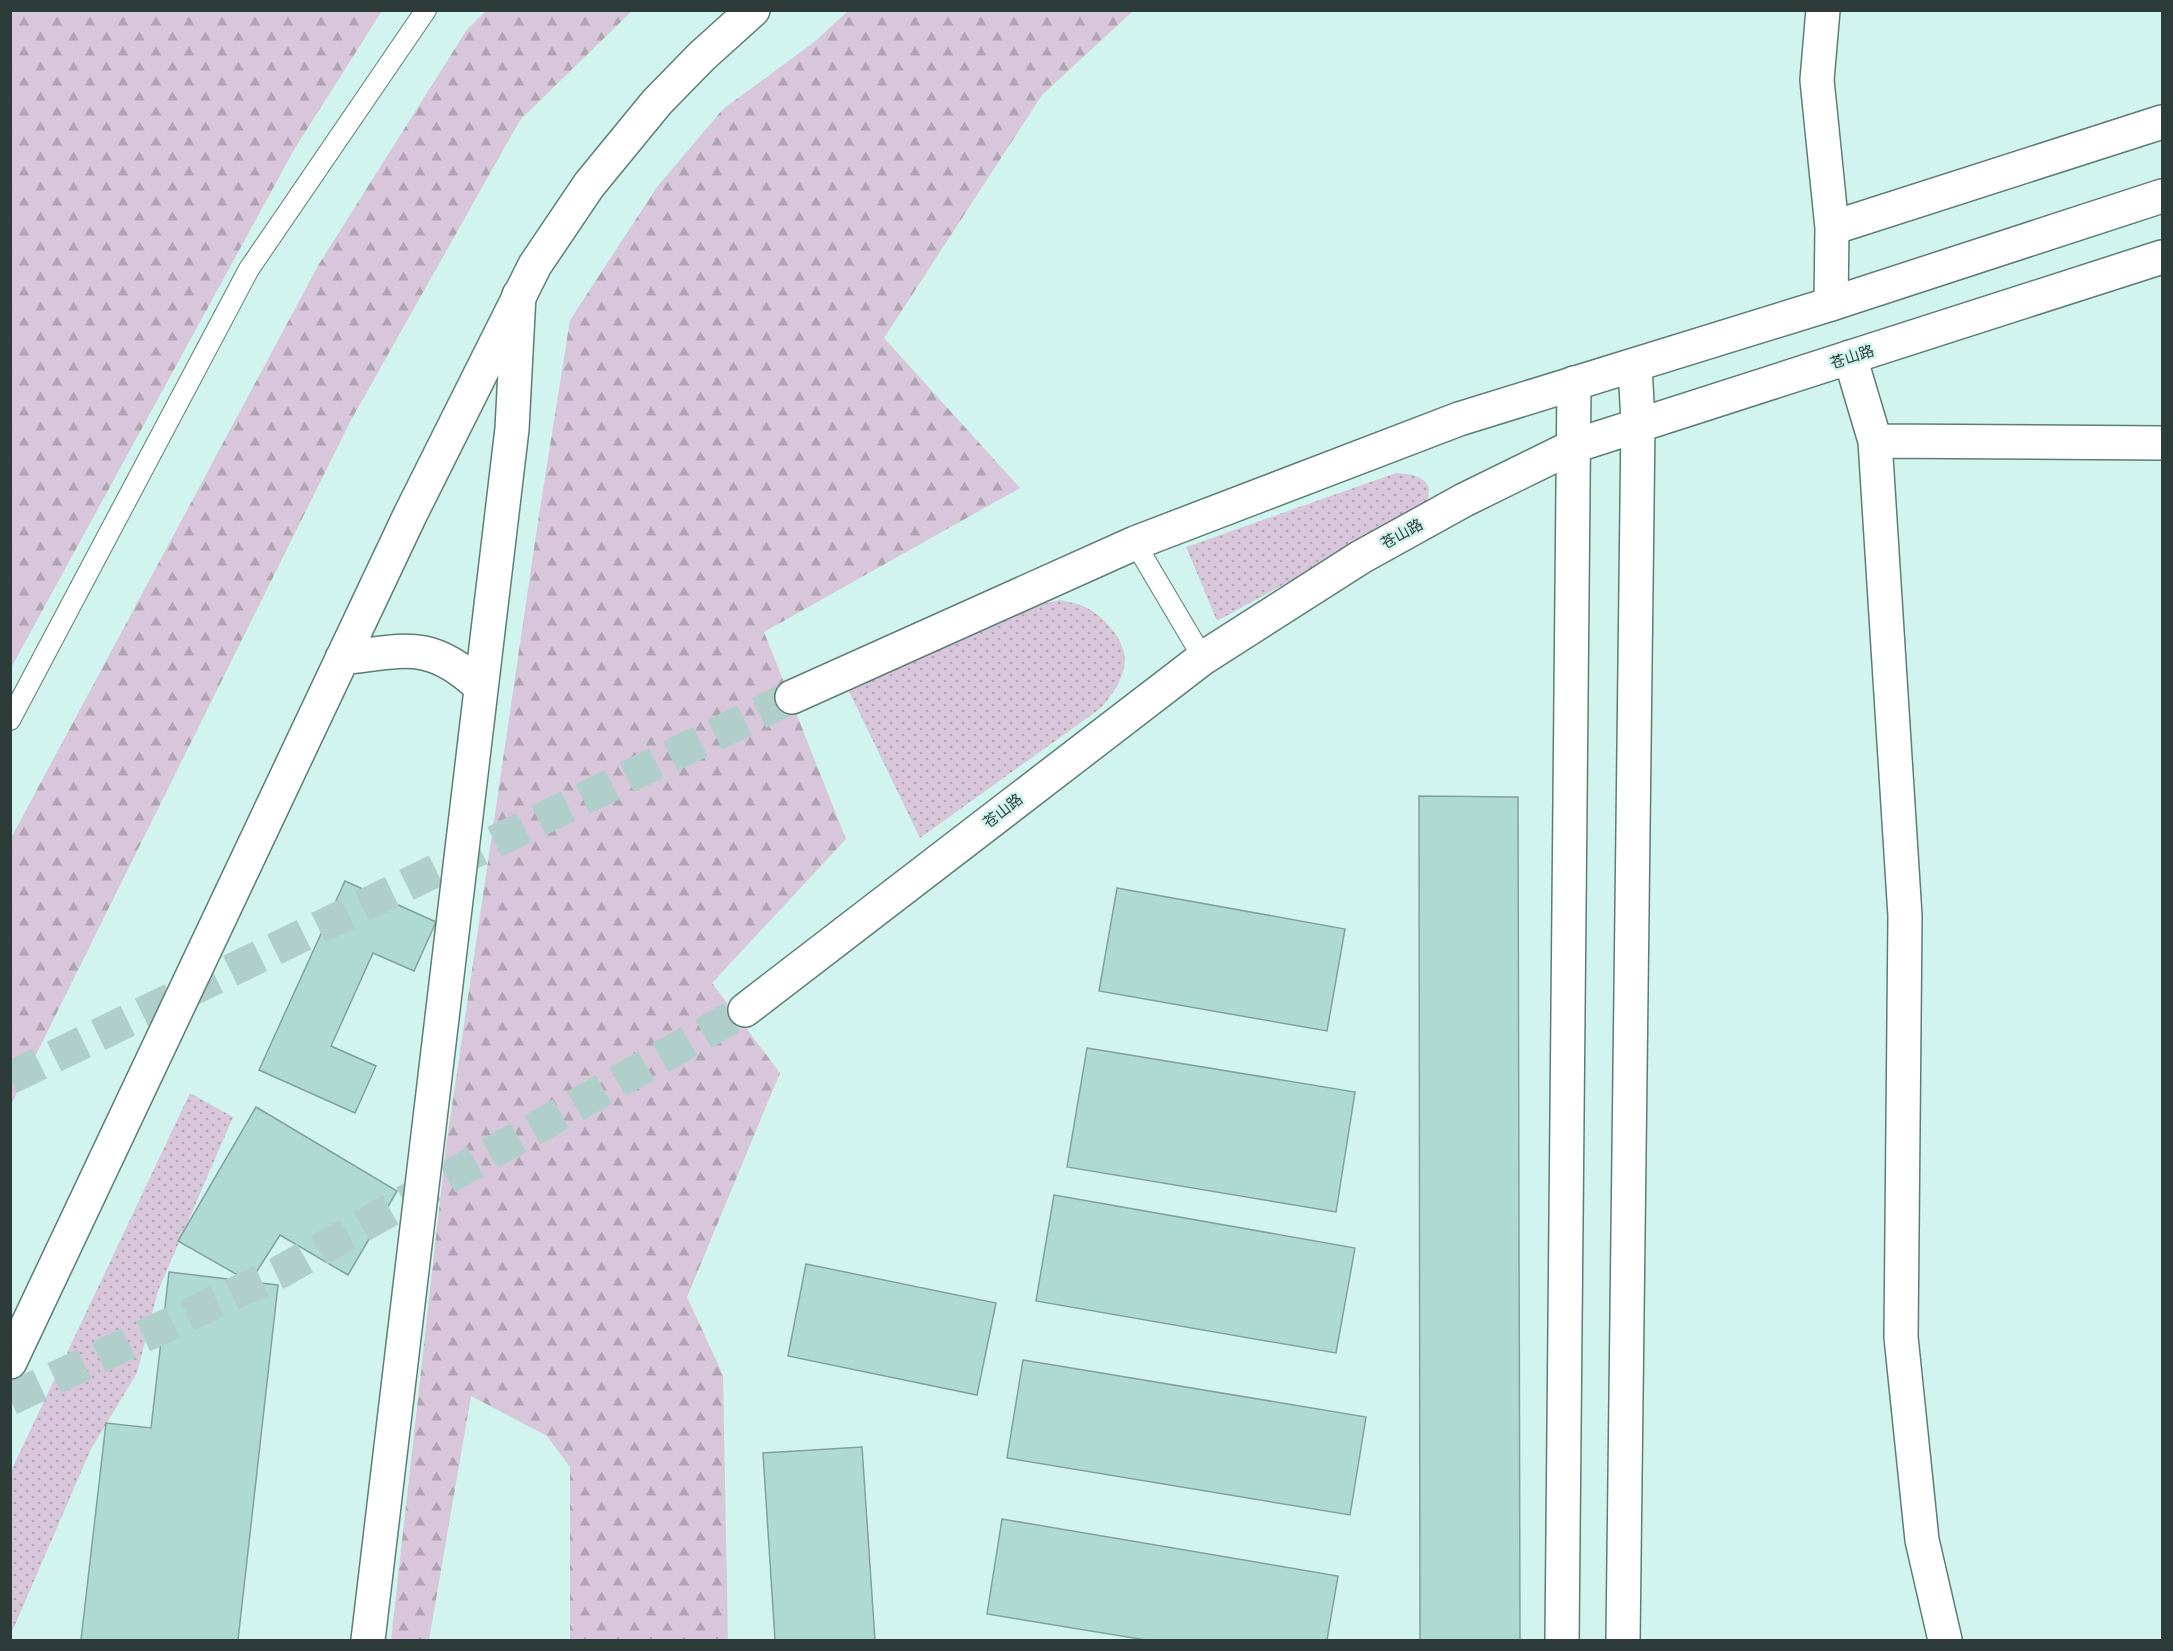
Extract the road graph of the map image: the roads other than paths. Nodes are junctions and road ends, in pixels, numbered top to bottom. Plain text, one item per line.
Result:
1 (426, 10) edge
2 (753, 10) edge
3 (1823, 10) edge
4 (2163, 122) edge
5 (2163, 196) edge
6 (1832, 228) junction
7 (2163, 257) edge
8 (519, 295) junction
9 (1831, 304) junction
10 (1850, 357) junction
11 (1635, 366) junction
12 (1574, 383) junction
13 (1638, 423) junction
14 (1875, 441) junction
15 (2163, 443) edge
16 (1574, 446) junction
17 (1135, 543) junction
18 (1203, 657) junction
19 (342, 658) junction
20 (480, 686) junction
21 (792, 697) tunnel mouth
22 (10, 720) edge
23 (745, 1010) tunnel mouth
24 (10, 1362) edge
25 (368, 1641) edge
26 (1562, 1641) edge
27 (1623, 1641) edge
28 (1945, 1641) edge

1 - 22 lane
2 - 8 street
3 - 6 street
4 - 6 street
5 - 9 street
6 - 9 street
7 - 10 street, 苍山路
8 - 19 street
8 - 20 street
9 - 11 street
10 - 13 street, 苍山路
10 - 14 street
11 - 12 street
11 - 13 street
12 - 16 street
12 - 17 street
13 - 16 street, 苍山路
13 - 27 street
14 - 15 street
14 - 28 street
16 - 18 street, 苍山路
16 - 26 street
17 - 18 lane
17 - 21 street
18 - 23 street, 苍山路
19 - 20 street
19 - 24 street
20 - 25 street

